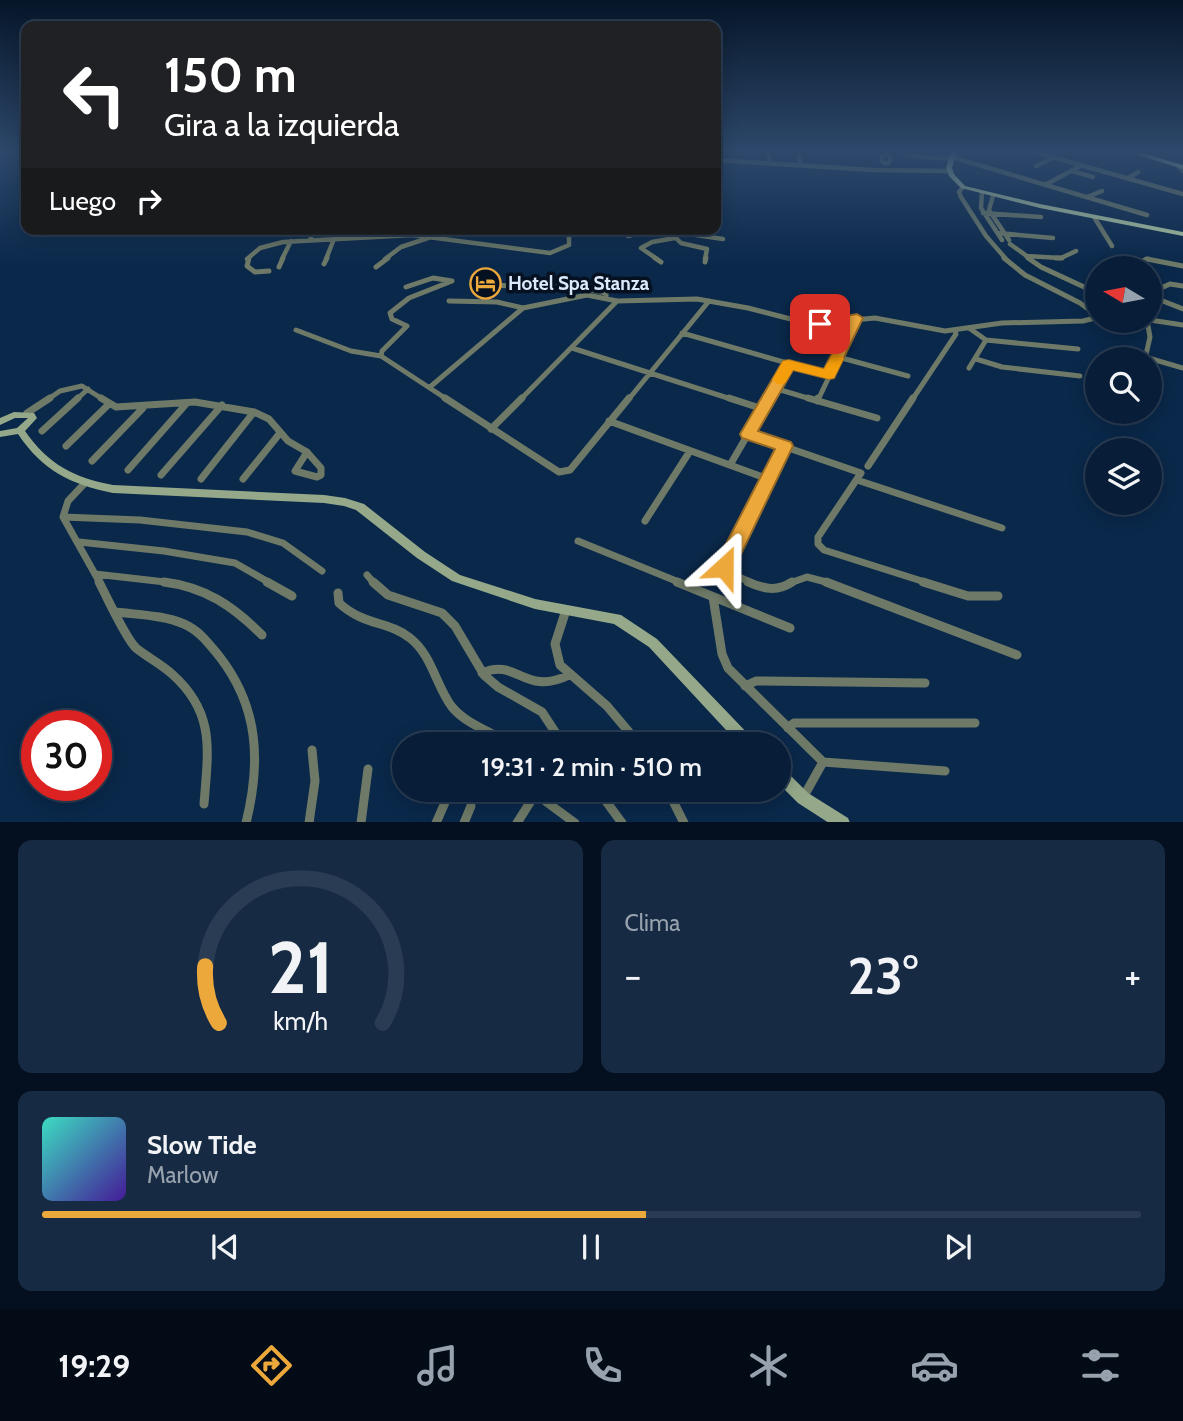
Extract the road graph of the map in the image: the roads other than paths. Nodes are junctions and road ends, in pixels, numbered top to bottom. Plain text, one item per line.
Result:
1 (962, 189) edge
2 (964, 189) edge
3 (1060, 189) edge
4 (1102, 191) dead end
5 (982, 193) junction
6 (993, 195) junction
7 (1087, 197) junction
8 (983, 213) junction
9 (990, 214) junction
10 (1147, 215) dead end
11 (1094, 217) junction
12 (1041, 218) dead end
13 (1183, 234) edge
14 (312, 235) edge
15 (569, 235) edge
16 (672, 235) edge
17 (679, 235) edge
18 (693, 235) edge
19 (430, 238) junction
20 (1053, 238) dead end
21 (334, 239) junction
22 (723, 239) dead end
23 (1006, 239) junction
24 (310, 240) junction
25 (290, 241) junction
26 (1112, 247) dead end
27 (1076, 251) dead end
28 (1024, 256) junction
29 (661, 262) dead end
30 (705, 262) dead end
31 (1162, 262) edge
32 (324, 264) dead end
33 (1183, 266) edge
34 (279, 267) dead end
35 (376, 267) dead end
36 (269, 271) dead end
37 (478, 285) dead end
38 (1183, 286) edge
39 (406, 287) dead end
40 (1085, 288) edge
41 (1162, 288) edge
42 (606, 298) junction
43 (449, 301) dead end
44 (617, 301) junction
45 (709, 301) junction
46 (1162, 301) edge
47 (523, 308) junction
48 (1183, 309) edge
49 (857, 318) junction
50 (1162, 322) edge
51 (1183, 325) edge
52 (969, 327) junction
53 (296, 330) dead end
54 (955, 331) junction
55 (682, 333) junction
56 (986, 340) junction
57 (572, 348) junction
58 (1078, 349) dead end
59 (381, 356) junction
60 (838, 357) junction
61 (976, 359) junction
62 (1162, 362) edge
63 (789, 364) junction
64 (969, 368) dead end
65 (1183, 368) edge
66 (650, 373) junction
67 (829, 375) junction
68 (908, 376) dead end
69 (1080, 376) dead end
70 (430, 387) junction
71 (774, 388) junction
72 (88, 389) junction
73 (817, 401) junction
74 (187, 403) junction
75 (110, 404) junction
76 (222, 405) junction
77 (143, 408) junction
78 (763, 409) junction
79 (254, 412) junction
80 (27, 413) junction
81 (877, 418) dead end
82 (609, 421) junction
83 (0, 422) edge
84 (491, 429) junction
85 (42, 430) dead end
86 (20, 431) junction
87 (280, 433) junction
88 (748, 434) junction
89 (0, 435) edge
90 (66, 446) dead end
91 (785, 446) junction
92 (690, 451) junction
93 (307, 452) junction
94 (92, 461) dead end
95 (730, 465) junction
96 (868, 466) dead end
97 (128, 470) dead end
98 (161, 475) dead end
99 (858, 476) junction
100 (201, 479) dead end
101 (243, 479) dead end
102 (768, 479) junction
103 (84, 484) junction
104 (63, 517) junction
105 (645, 521) dead end
106 (1002, 528) dead end
107 (578, 541) dead end
108 (79, 542) junction
109 (322, 571) dead end
110 (96, 574) junction
111 (367, 575) dead end
112 (338, 593) dead end
113 (292, 596) dead end
114 (998, 596) dead end
115 (713, 597) junction
116 (566, 610) junction
117 (116, 612) junction
118 (790, 628) dead end
119 (262, 635) dead end
120 (1017, 655) dead end
121 (482, 673) junction
122 (569, 676) junction
123 (925, 683) dead end
124 (745, 686) junction
125 (975, 723) dead end
126 (788, 728) junction
127 (488, 732) edge
128 (555, 732) edge
129 (629, 732) edge
130 (737, 732) edge
131 (312, 750) dead end
132 (823, 762) junction
133 (368, 769) dead end
134 (945, 771) dead end
135 (791, 786) edge
136 (803, 798) junction
137 (445, 802) edge
138 (527, 802) edge
139 (548, 802) edge
140 (607, 802) edge
141 (674, 802) edge
142 (204, 804) dead end
143 (471, 806) dead end
144 (246, 822) edge
145 (309, 822) edge
146 (361, 822) edge
147 (436, 822) edge
148 (464, 822) edge
149 (517, 822) edge
150 (575, 822) edge
151 (622, 822) edge
152 (684, 822) edge
153 (843, 822) edge

1 - 52 street
2 - 5 main road
3 - 7 street
4 - 7 street
5 - 6 main road
5 - 8 street
6 - 9 street
6 - 11 main road
7 - 10 street
8 - 9 street
8 - 23 street
9 - 12 street
9 - 23 street
11 - 13 main road
11 - 26 street
14 - 24 street
15 - 19 street
16 - 29 street
17 - 30 street
18 - 22 street
19 - 21 street
19 - 35 street
20 - 23 street
21 - 24 street
21 - 32 street
23 - 28 street
24 - 25 street
25 - 34 street
25 - 36 street
27 - 28 street
28 - 40 street
31 - 33 street
37 - 42 street
38 - 41 street
39 - 59 street
42 - 44 street
42 - 47 street
43 - 47 street
44 - 45 street
44 - 57 street
45 - 49 street
45 - 55 street
46 - 48 street
47 - 70 street
49 - 54 street
49 - 60 street
50 - 51 street
52 - 54 street
52 - 56 street
53 - 59 street
54 - 96 street
55 - 63 street
55 - 66 street
56 - 58 street
56 - 61 street
57 - 66 street
57 - 84 street
59 - 70 street
60 - 67 street
60 - 68 street
61 - 64 street
61 - 69 street
62 - 65 street
63 - 67 street
63 - 71 street
66 - 78 street
66 - 82 street
67 - 73 street
70 - 84 street
71 - 73 street
71 - 78 street
72 - 75 street
72 - 80 street
72 - 85 street
73 - 81 street
74 - 76 street
74 - 77 street
74 - 97 street
75 - 77 street
75 - 90 street
76 - 79 street
76 - 98 street
77 - 94 street
78 - 88 street
79 - 87 street
79 - 100 street
80 - 83 street
80 - 86 street
82 - 84 street
82 - 92 street
86 - 89 street
86 - 103 street
87 - 93 street
87 - 101 street
88 - 91 street
88 - 95 street
91 - 99 street
91 - 102 street
92 - 95 street
92 - 105 street
93 - 93 street
95 - 102 street
99 - 106 street
99 - 114 street
102 - 120 street
103 - 104 street
103 - 116 street
104 - 108 street
104 - 109 street
107 - 115 street
108 - 110 street
108 - 113 street
110 - 117 street
110 - 119 street
111 - 121 street
112 - 127 street
115 - 118 street
115 - 124 street
116 - 122 street
116 - 130 street
117 - 142 street
117 - 144 street
121 - 122 street
121 - 128 street
122 - 129 street
123 - 124 street
124 - 126 street
125 - 126 street
126 - 132 street
131 - 145 street
132 - 134 street
132 - 136 street
133 - 146 street
135 - 136 street
136 - 153 street
137 - 147 street
138 - 149 street
139 - 150 street
140 - 151 street
141 - 152 street
143 - 148 street

